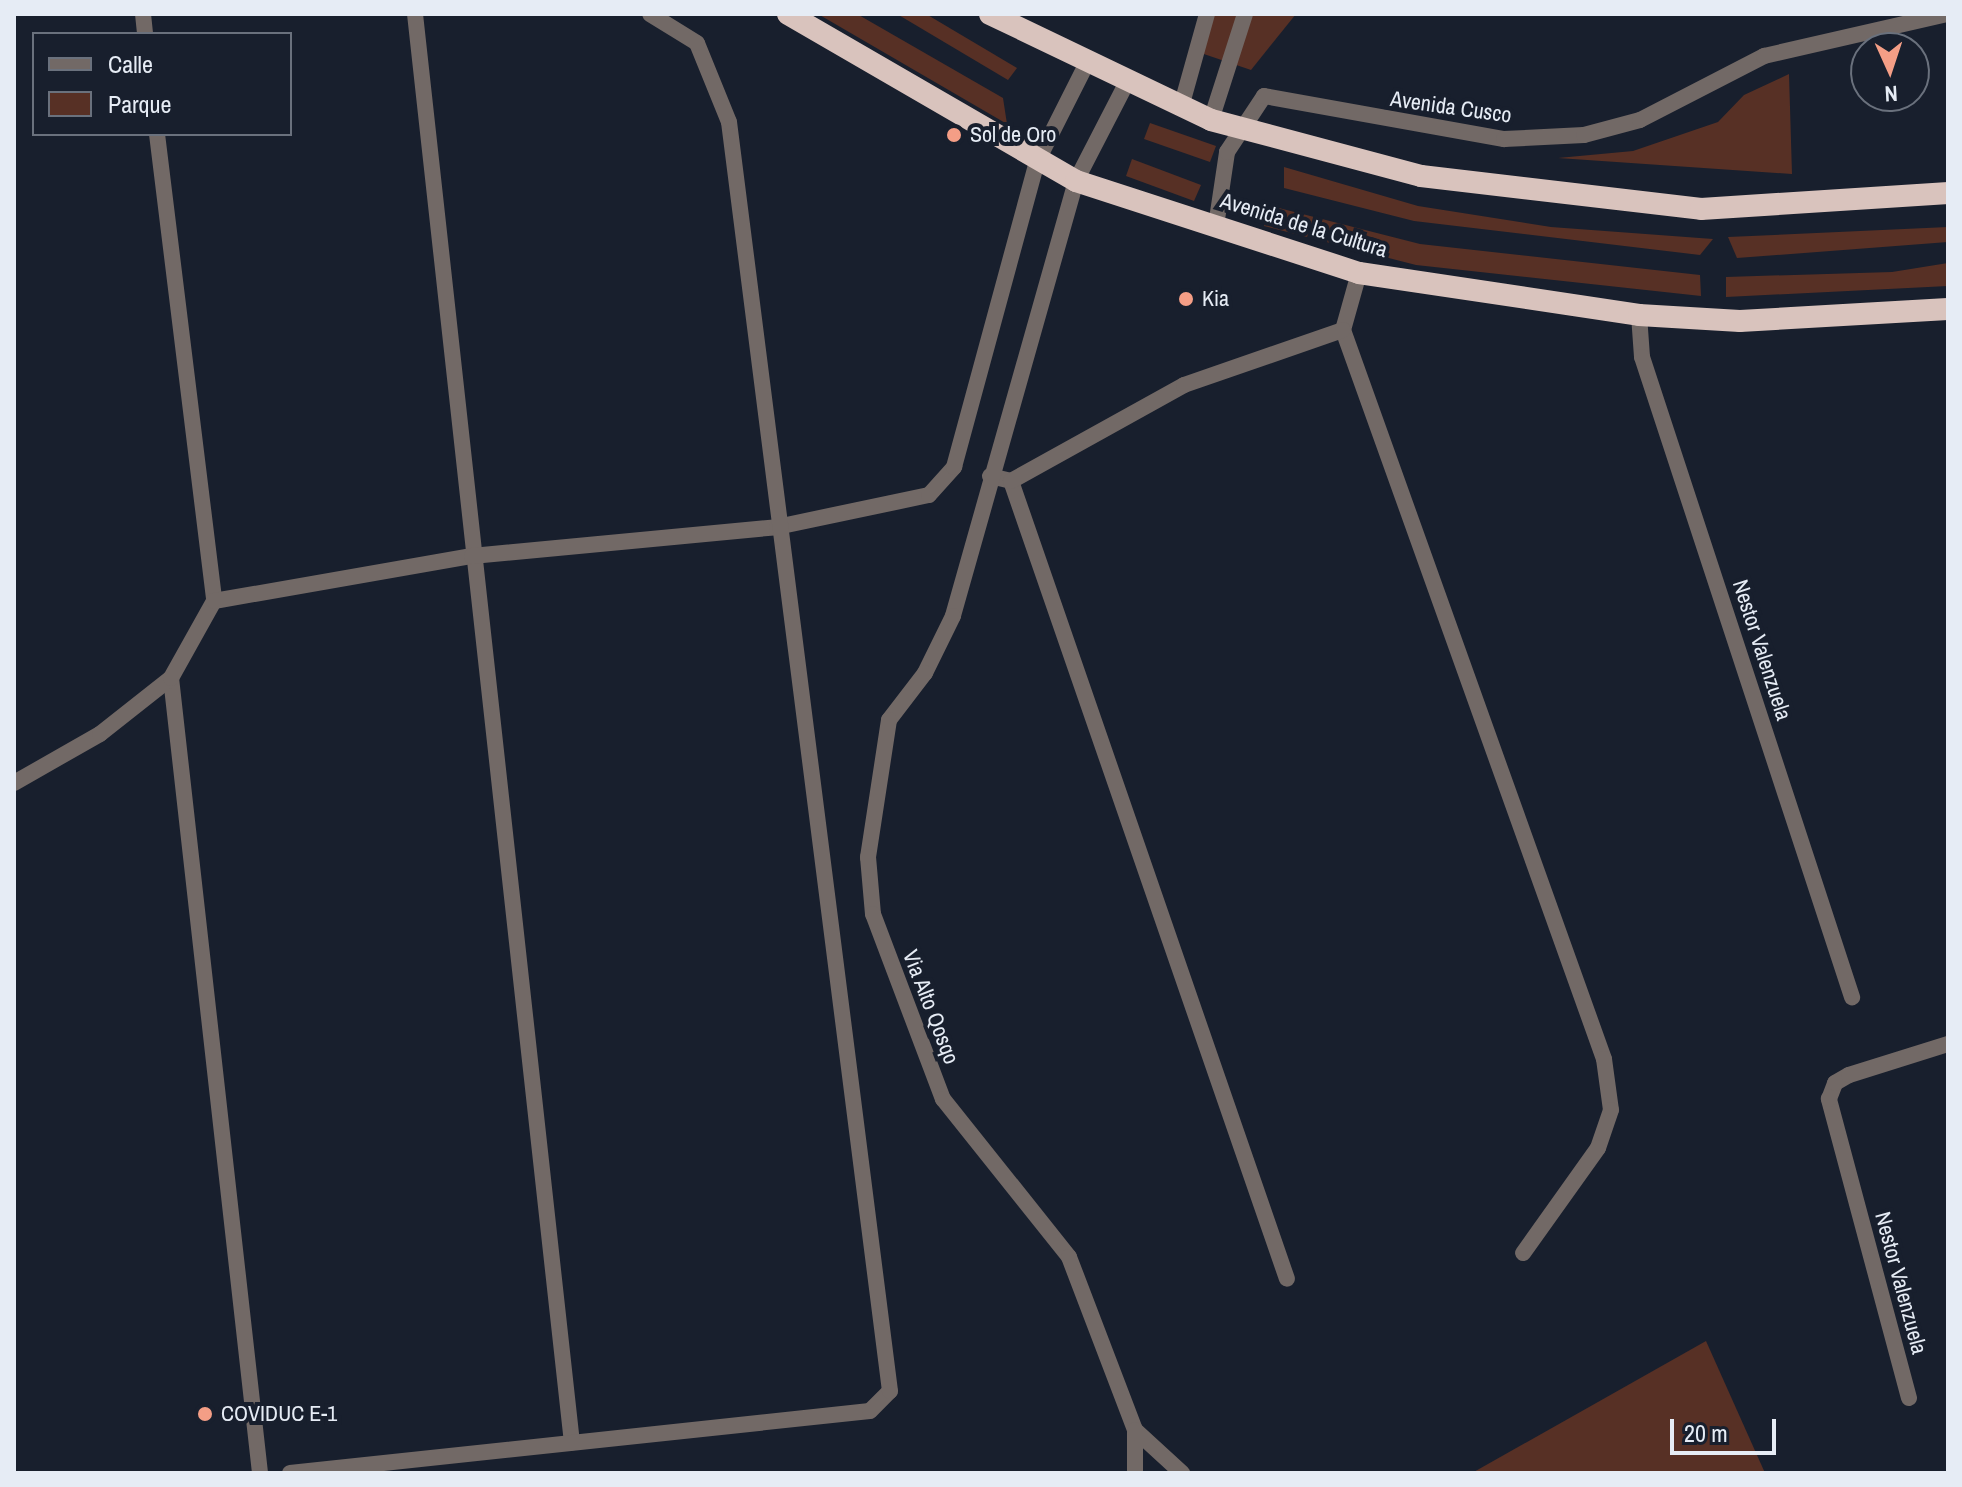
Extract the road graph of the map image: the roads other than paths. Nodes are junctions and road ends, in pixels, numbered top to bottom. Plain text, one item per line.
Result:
1 (415, 14) edge
2 (650, 14) edge
3 (788, 14) edge
4 (990, 14) edge
5 (1207, 14) edge
6 (1245, 14) edge
7 (1947, 14) edge
8 (1086, 65) junction
9 (1126, 84) junction
10 (1181, 107) junction
11 (1211, 120) junction
12 (1238, 127) junction
13 (157, 136) edge
14 (1037, 162) junction
15 (1076, 181) junction
16 (1948, 193) edge
17 (1216, 226) junction
18 (1359, 273) junction
19 (1948, 309) edge
20 (1639, 315) junction
21 (1343, 330) junction
22 (990, 476) junction
23 (1011, 481) junction
24 (777, 527) junction
25 (472, 556) junction
26 (214, 601) junction
27 (171, 678) junction
28 (14, 783) edge
29 (1852, 997) dead end
30 (1948, 1044) edge
31 (1523, 1253) dead end
32 (1287, 1279) dead end
33 (1909, 1398) dead end
34 (1135, 1430) junction
35 (572, 1442) junction
36 (260, 1473) edge
37 (290, 1473) edge
38 (1135, 1473) edge
39 (1182, 1473) edge

1 - 25 street
2 - 24 street
3 - 14 highway, Avenida de la Cultura
4 - 8 highway
5 - 10 street
6 - 11 street
7 - 12 street, Avenida Cusco
8 - 9 highway
8 - 14 street
9 - 10 highway
9 - 15 street, Via Alto Qosqo
10 - 11 highway
11 - 12 highway
12 - 16 highway
12 - 17 street, Avenida Cusco
13 - 26 street
14 - 15 highway, Avenida de la Cultura
14 - 24 street
15 - 17 highway, Avenida de la Cultura
15 - 22 street, Via Alto Qosqo
17 - 18 highway, Avenida de la Cultura
18 - 20 highway, Avenida de la Cultura
18 - 21 street
19 - 20 highway, Avenida de la Cultura
20 - 29 street, Nestor Valenzuela
21 - 23 street
21 - 31 street
22 - 23 street
22 - 34 street, Via Alto Qosqo
23 - 32 street
24 - 25 street
24 - 35 street
25 - 26 street
25 - 35 street
26 - 27 street
27 - 28 street
27 - 36 street
30 - 33 street, Nestor Valenzuela
34 - 38 street
34 - 39 street, Via Alto Qosqo
35 - 37 street

